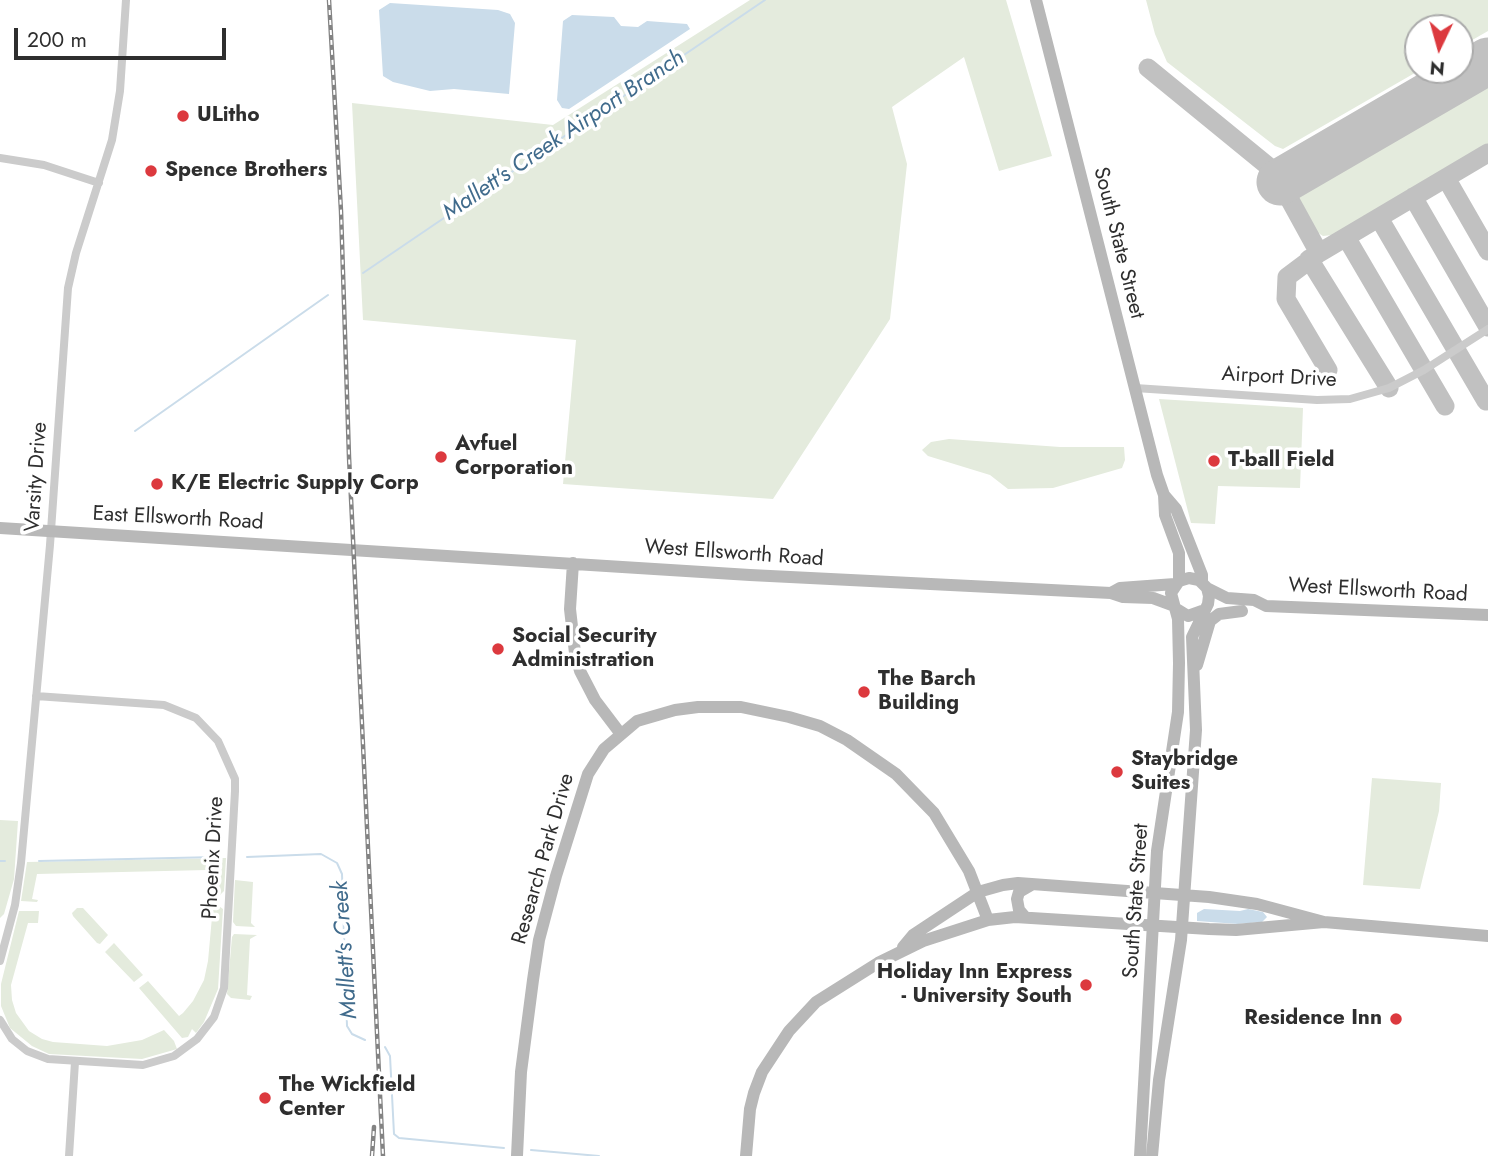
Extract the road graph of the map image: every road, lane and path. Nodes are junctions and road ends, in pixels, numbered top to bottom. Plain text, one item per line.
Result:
1 (126, 0) edge
2 (1036, 0) edge
3 (0, 158) edge
4 (99, 183) junction
5 (1488, 329) edge
6 (1135, 388) junction
7 (1164, 495) junction
8 (0, 527) edge
9 (51, 531) junction
10 (354, 550) joint
11 (573, 563) junction
12 (1177, 583) junction
13 (1205, 585) junction
14 (1111, 593) junction
15 (1266, 606) junction
16 (1173, 607) junction
17 (1204, 610) junction
18 (1242, 611) junction
19 (1488, 615) edge
20 (1180, 670) junction
21 (1195, 690) junction
22 (36, 696) junction
23 (1179, 698) junction
24 (1196, 711) junction
25 (620, 733) junction
26 (1195, 748) junction
27 (1167, 782) junction
28 (1191, 792) junction
29 (1034, 884) junction
30 (978, 892) junction
31 (1155, 892) junction
32 (1184, 895) junction
33 (1268, 908) junction
34 (1026, 917) junction
35 (988, 920) junction
36 (1324, 922) junction
37 (1153, 925) junction
38 (1181, 927) junction
39 (1236, 930) junction
40 (1488, 936) edge
41 (899, 951) junction
42 (0, 961) edge
43 (1151, 961) junction
44 (0, 1020) edge
45 (1165, 1041) junction
46 (75, 1062) junction
47 (69, 1156) edge
48 (517, 1156) edge
49 (746, 1156) edge
50 (1140, 1156) edge
51 (1152, 1156) edge

1 - 4 street, Varsity Drive
2 - 6 main road, South State Street
3 - 4 street
4 - 9 street, Varsity Drive
5 - 6 street, Airport Drive
6 - 7 main road, South State Street
7 - 12 main road, South State Street
7 - 13 main road, South State Street
8 - 9 main road, East Ellsworth Road
9 - 10 main road, East Ellsworth Road
9 - 22 street, Varsity Drive
10 - 11 main road, West Ellsworth Road
11 - 14 main road, West Ellsworth Road
11 - 25 main road
12 - 13 main road
12 - 14 main road, West Ellsworth Road
12 - 16 main road
13 - 15 main road, West Ellsworth Road
13 - 17 main road
14 - 16 main road, West Ellsworth Road
15 - 18 main road, West Ellsworth Road
15 - 19 main road, West Ellsworth Road
16 - 17 main road
16 - 20 main road, South State Street
17 - 18 main road, West Ellsworth Road
17 - 21 main road, South State Street
18 - 21 main road
20 - 23 main road, South State Street
20 - 24 main road
21 - 24 main road, South State Street
22 - 42 street, Varsity Drive
22 - 46 street, Phoenix Drive
23 - 26 main road
23 - 27 main road, South State Street
24 - 26 main road, South State Street
25 - 30 main road, Research Park Drive
25 - 48 main road, Research Park Drive
26 - 28 main road, South State Street
27 - 28 main road
27 - 31 main road, South State Street
28 - 32 main road, South State Street
29 - 30 main road
29 - 31 main road
29 - 34 main road
30 - 35 main road, Research Park Drive
30 - 41 main road
31 - 32 main road
31 - 37 main road, South State Street
32 - 33 main road
32 - 38 main road, South State Street
33 - 36 main road
33 - 39 main road
34 - 35 main road
34 - 37 main road
35 - 41 main road
36 - 39 main road
36 - 40 main road
37 - 38 main road
37 - 43 main road, South State Street
38 - 39 main road
38 - 45 main road, South State Street
41 - 49 main road
43 - 45 main road
43 - 50 main road, South State Street
44 - 46 street
45 - 51 main road, South State Street
46 - 47 street

